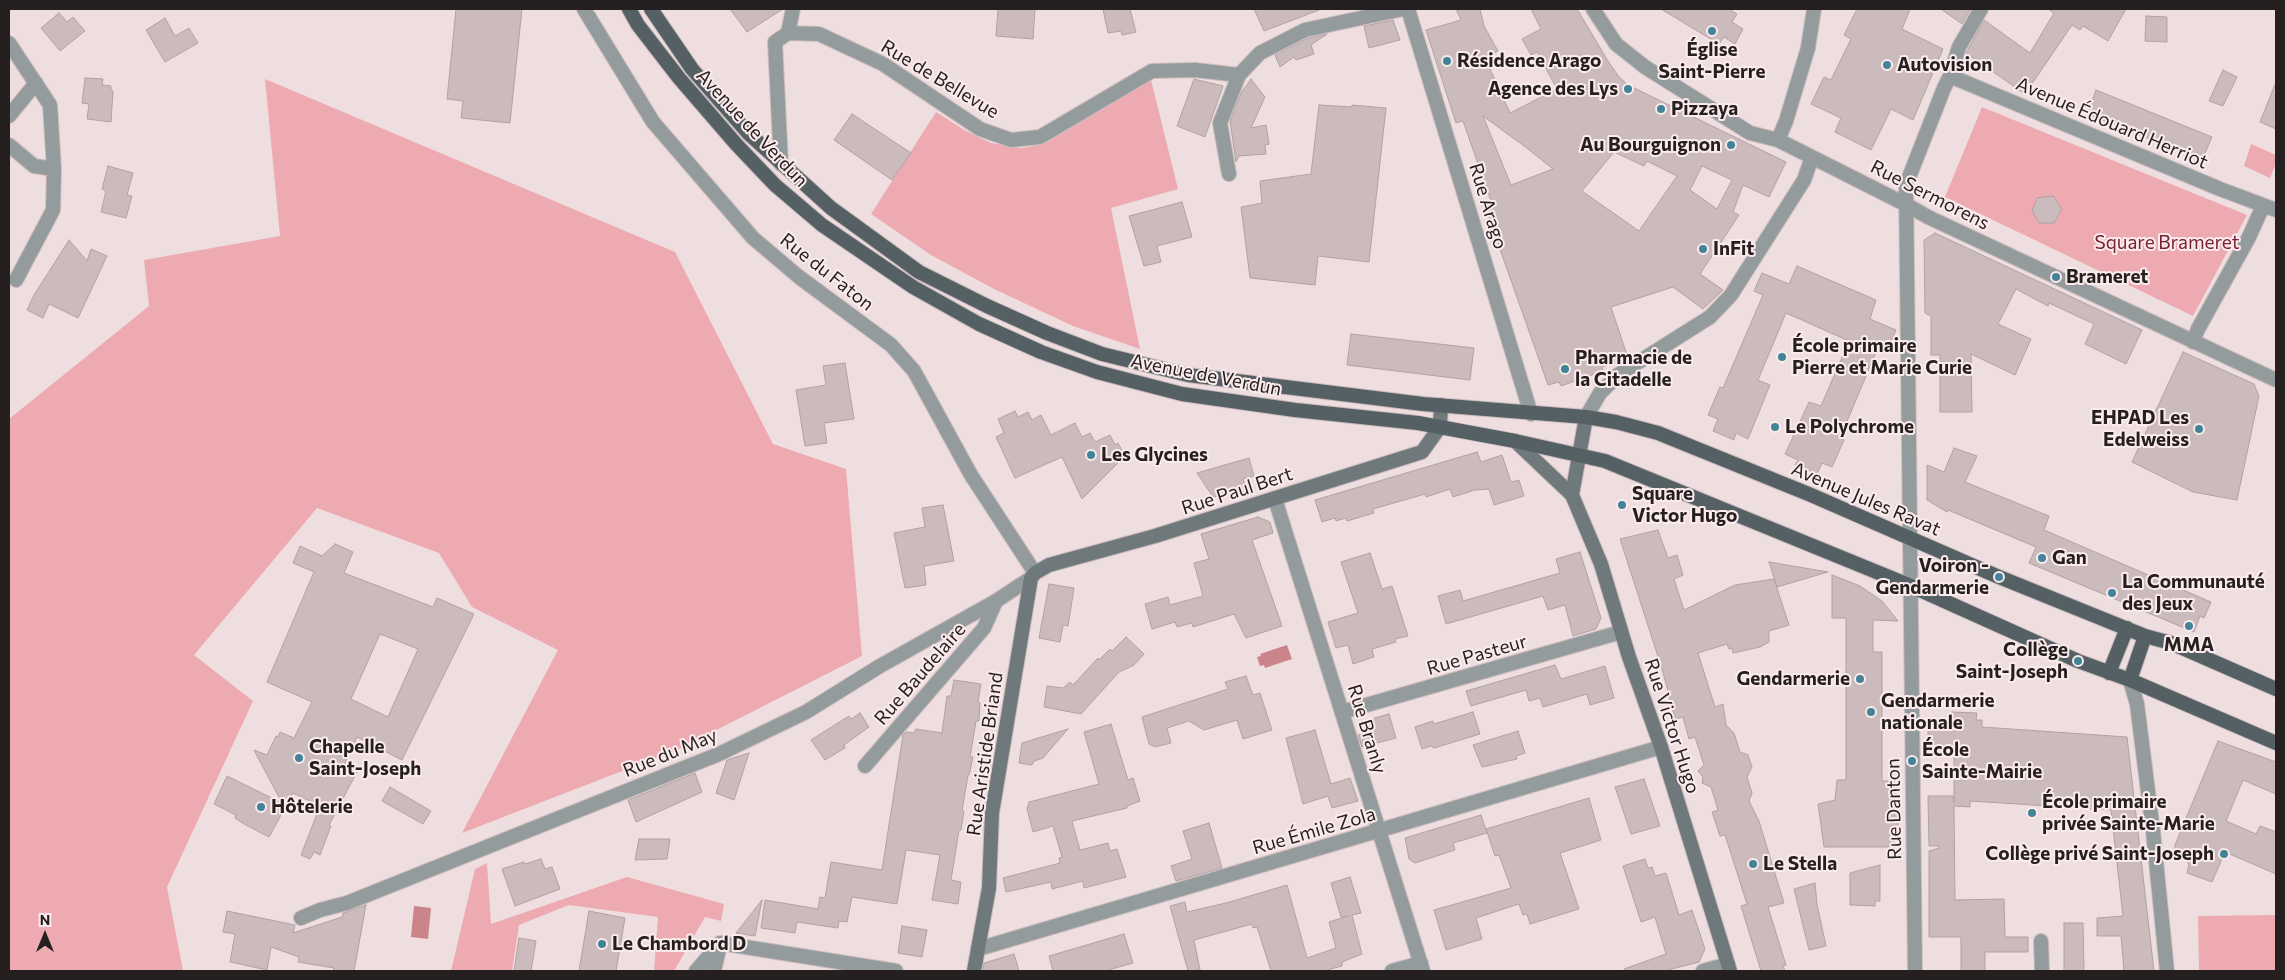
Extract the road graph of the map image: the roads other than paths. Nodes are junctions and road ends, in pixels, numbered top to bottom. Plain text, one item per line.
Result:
1 (584, 9) edge
2 (629, 9) edge
3 (651, 9) edge
4 (793, 9) edge
5 (1403, 9) edge
6 (1408, 9) edge
7 (1593, 9) edge
8 (1814, 9) edge
9 (1981, 9) edge
10 (788, 33) junction
11 (9, 43) edge
12 (1238, 75) junction
13 (1950, 76) junction
14 (36, 83) junction
15 (9, 116) edge
16 (1778, 140) junction
17 (9, 145) edge
18 (1812, 157) junction
19 (781, 164) junction
20 (54, 169) junction
21 (1229, 174) dead end
22 (1907, 205) junction
23 (2270, 208) edge
24 (16, 280) dead end
25 (2193, 342) junction
26 (2276, 380) edge
27 (1441, 406) junction
28 (1531, 414) junction
29 (1586, 417) junction
30 (1440, 427) junction
31 (1515, 440) junction
32 (1579, 454) junction
33 (1572, 495) junction
34 (1275, 498) junction
35 (1910, 539) junction
36 (1033, 576) junction
37 (1911, 586) junction
38 (996, 601) junction
39 (2127, 628) junction
40 (1621, 632) junction
41 (2145, 636) junction
42 (2109, 673) junction
43 (2130, 680) junction
44 (2276, 689) edge
45 (1342, 712) junction
46 (2276, 743) edge
47 (1661, 747) junction
48 (865, 766) dead end
49 (1379, 832) junction
50 (300, 918) dead end
51 (2041, 941) dead end
52 (720, 943) junction
53 (978, 949) junction
54 (1422, 967) edge
55 (1729, 968) edge
56 (696, 971) edge
57 (714, 971) edge
58 (896, 971) edge
59 (974, 971) edge
60 (1392, 971) edge
61 (1703, 971) edge
62 (1915, 971) edge
63 (2042, 971) edge
64 (2167, 971) edge

1 - 36 street, Rue du Faton
2 - 30 main road, Avenue de Verdun
3 - 19 main road, Avenue de Verdun
4 - 10 street
5 - 12 street
6 - 28 street, Rue Arago
7 - 16 street, Rue Sermorens
8 - 16 street
9 - 13 street
10 - 12 street, Rue de Bellevue
10 - 19 street
11 - 14 street
12 - 21 street
13 - 22 street
13 - 23 street, Avenue Édouard Herriot
14 - 15 street
14 - 20 street
16 - 18 street, Rue Sermorens
17 - 20 street
18 - 22 street, Rue Sermorens
18 - 29 street
19 - 27 main road, Avenue de Verdun
20 - 24 street
22 - 25 street, Rue Sermorens
22 - 35 street, Rue Danton
23 - 25 street
25 - 26 street, Rue Sermorens
27 - 28 main road, Avenue de Verdun
27 - 30 main road
28 - 29 main road, Avenue de Verdun
29 - 32 main road
29 - 35 main road, Avenue Jules Ravat
30 - 31 main road, Avenue de Verdun
30 - 34 main road, Rue Paul Bert
31 - 32 main road, Avenue de Verdun
31 - 33 main road, Rue Victor Hugo
32 - 33 main road
32 - 37 main road
33 - 40 main road, Rue Victor Hugo
34 - 36 main road, Rue Paul Bert
34 - 45 street, Rue Branly
35 - 37 street, Rue Danton
35 - 39 main road, Avenue Jules Ravat
36 - 38 street, Rue du May
36 - 53 main road, Rue Aristide Briand
37 - 42 main road
37 - 62 street, Rue Danton
38 - 48 street, Rue Baudelaire
38 - 50 street, Rue du May
39 - 41 main road, Avenue Jules Ravat
39 - 42 main road
40 - 45 street, Rue Pasteur
40 - 47 main road, Rue Victor Hugo
41 - 43 main road
41 - 44 main road, Avenue Jules Ravat
42 - 43 main road
43 - 46 main road
43 - 64 street
45 - 49 street, Rue Branly
47 - 49 street, Rue Émile Zola
47 - 55 main road, Rue Victor Hugo
49 - 53 street, Rue Émile Zola
49 - 54 street, Rue Branly
51 - 63 street
52 - 56 street
52 - 57 street
52 - 58 street
53 - 59 main road, Rue Aristide Briand
54 - 60 street
55 - 61 street

